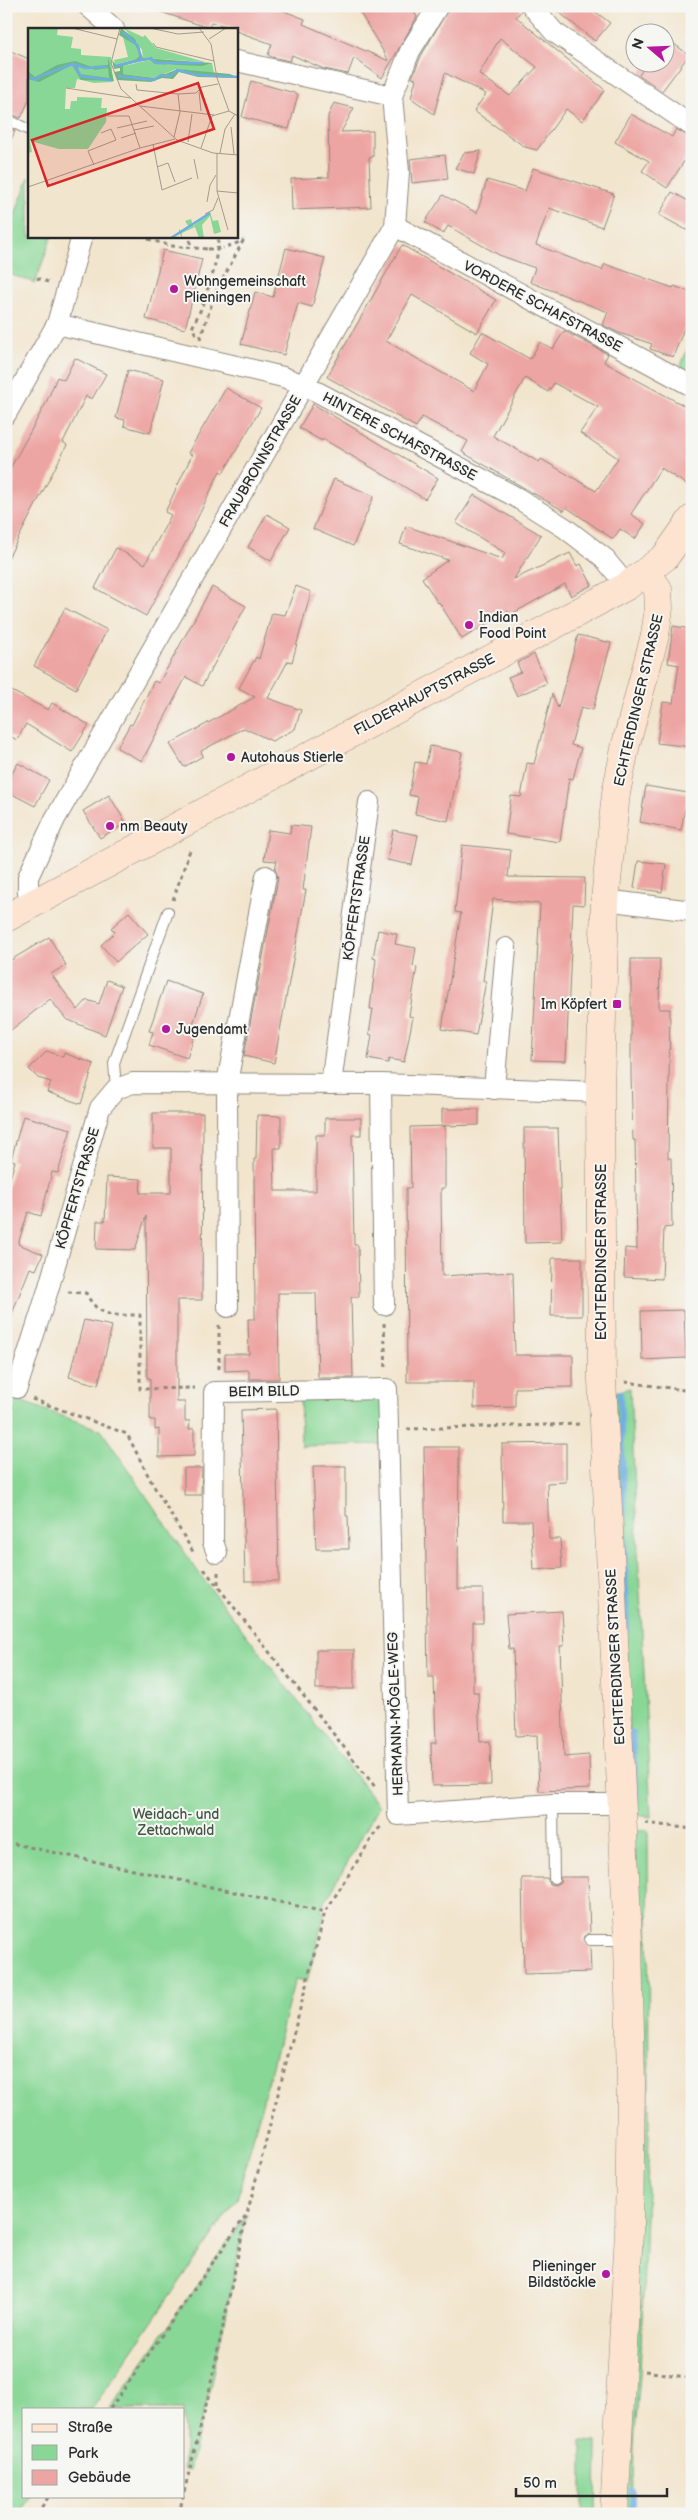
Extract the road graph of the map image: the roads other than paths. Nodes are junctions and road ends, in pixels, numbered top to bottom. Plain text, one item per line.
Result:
1 (88, 6) edge
2 (438, 6) edge
3 (532, 6) edge
4 (113, 28) edge
5 (238, 61) edge
6 (392, 96) junction
7 (6, 119) edge
8 (692, 126) edge
9 (28, 130) edge
10 (395, 226) junction
11 (81, 238) edge
12 (57, 324) junction
13 (304, 385) junction
14 (692, 386) edge
15 (6, 414) edge
16 (692, 519) edge
17 (637, 579) junction
18 (369, 802) dead end
19 (266, 876) dead end
20 (605, 900) junction
21 (34, 902) junction
22 (168, 912) road end
23 (692, 912) edge
24 (6, 918) edge
25 (506, 948) dead end
26 (227, 1083) junction
27 (332, 1084) junction
28 (381, 1084) junction
29 (116, 1089) junction
30 (494, 1089) junction
31 (600, 1092) junction
32 (384, 1305) road end
33 (228, 1307) road end
34 (11, 1386) edge
35 (387, 1389) joint
36 (209, 1559) road end
37 (553, 1804) junction
38 (622, 1813) junction
39 (554, 1878) dead end
40 (590, 1940) dead end
41 (628, 1940) junction
42 (614, 2514) edge

1 - 4 street
2 - 6 street, FRAUBRONNSTRASSE
3 - 8 street
5 - 6 street
6 - 10 street, FRAUBRONNSTRASSE
7 - 9 lane
10 - 13 street, FRAUBRONNSTRASSE
10 - 14 street, VORDERE SCHAFSTRASSE
11 - 12 street
12 - 13 street, HINTERE SCHAFSTRASSE
12 - 15 street
13 - 17 street, HINTERE SCHAFSTRASSE
13 - 21 street, FRAUBRONNSTRASSE
16 - 17 street, FILDERHAUPTSTRASSE
17 - 20 street, ECHTERDINGER STRASSE
17 - 21 street, FILDERHAUPTSTRASSE
18 - 27 street, KÖPFERTSTRASSE
19 - 26 street
20 - 23 street
20 - 31 street, ECHTERDINGER STRASSE
21 - 24 street, FILDERHAUPTSTRASSE
22 - 29 lane
25 - 30 street
26 - 27 street
26 - 29 street
26 - 33 street
27 - 28 street
28 - 30 street
28 - 32 street
29 - 34 street, KÖPFERTSTRASSE
30 - 31 street
31 - 38 street, ECHTERDINGER STRASSE
35 - 36 street, BEIM BILD
35 - 37 street, HERMANN-MÖGLE-WEG
37 - 38 street, HERMANN-MÖGLE-WEG
37 - 39 lane
38 - 41 street, ECHTERDINGER STRASSE
40 - 41 lane
41 - 42 street, ECHTERDINGER STRASSE

